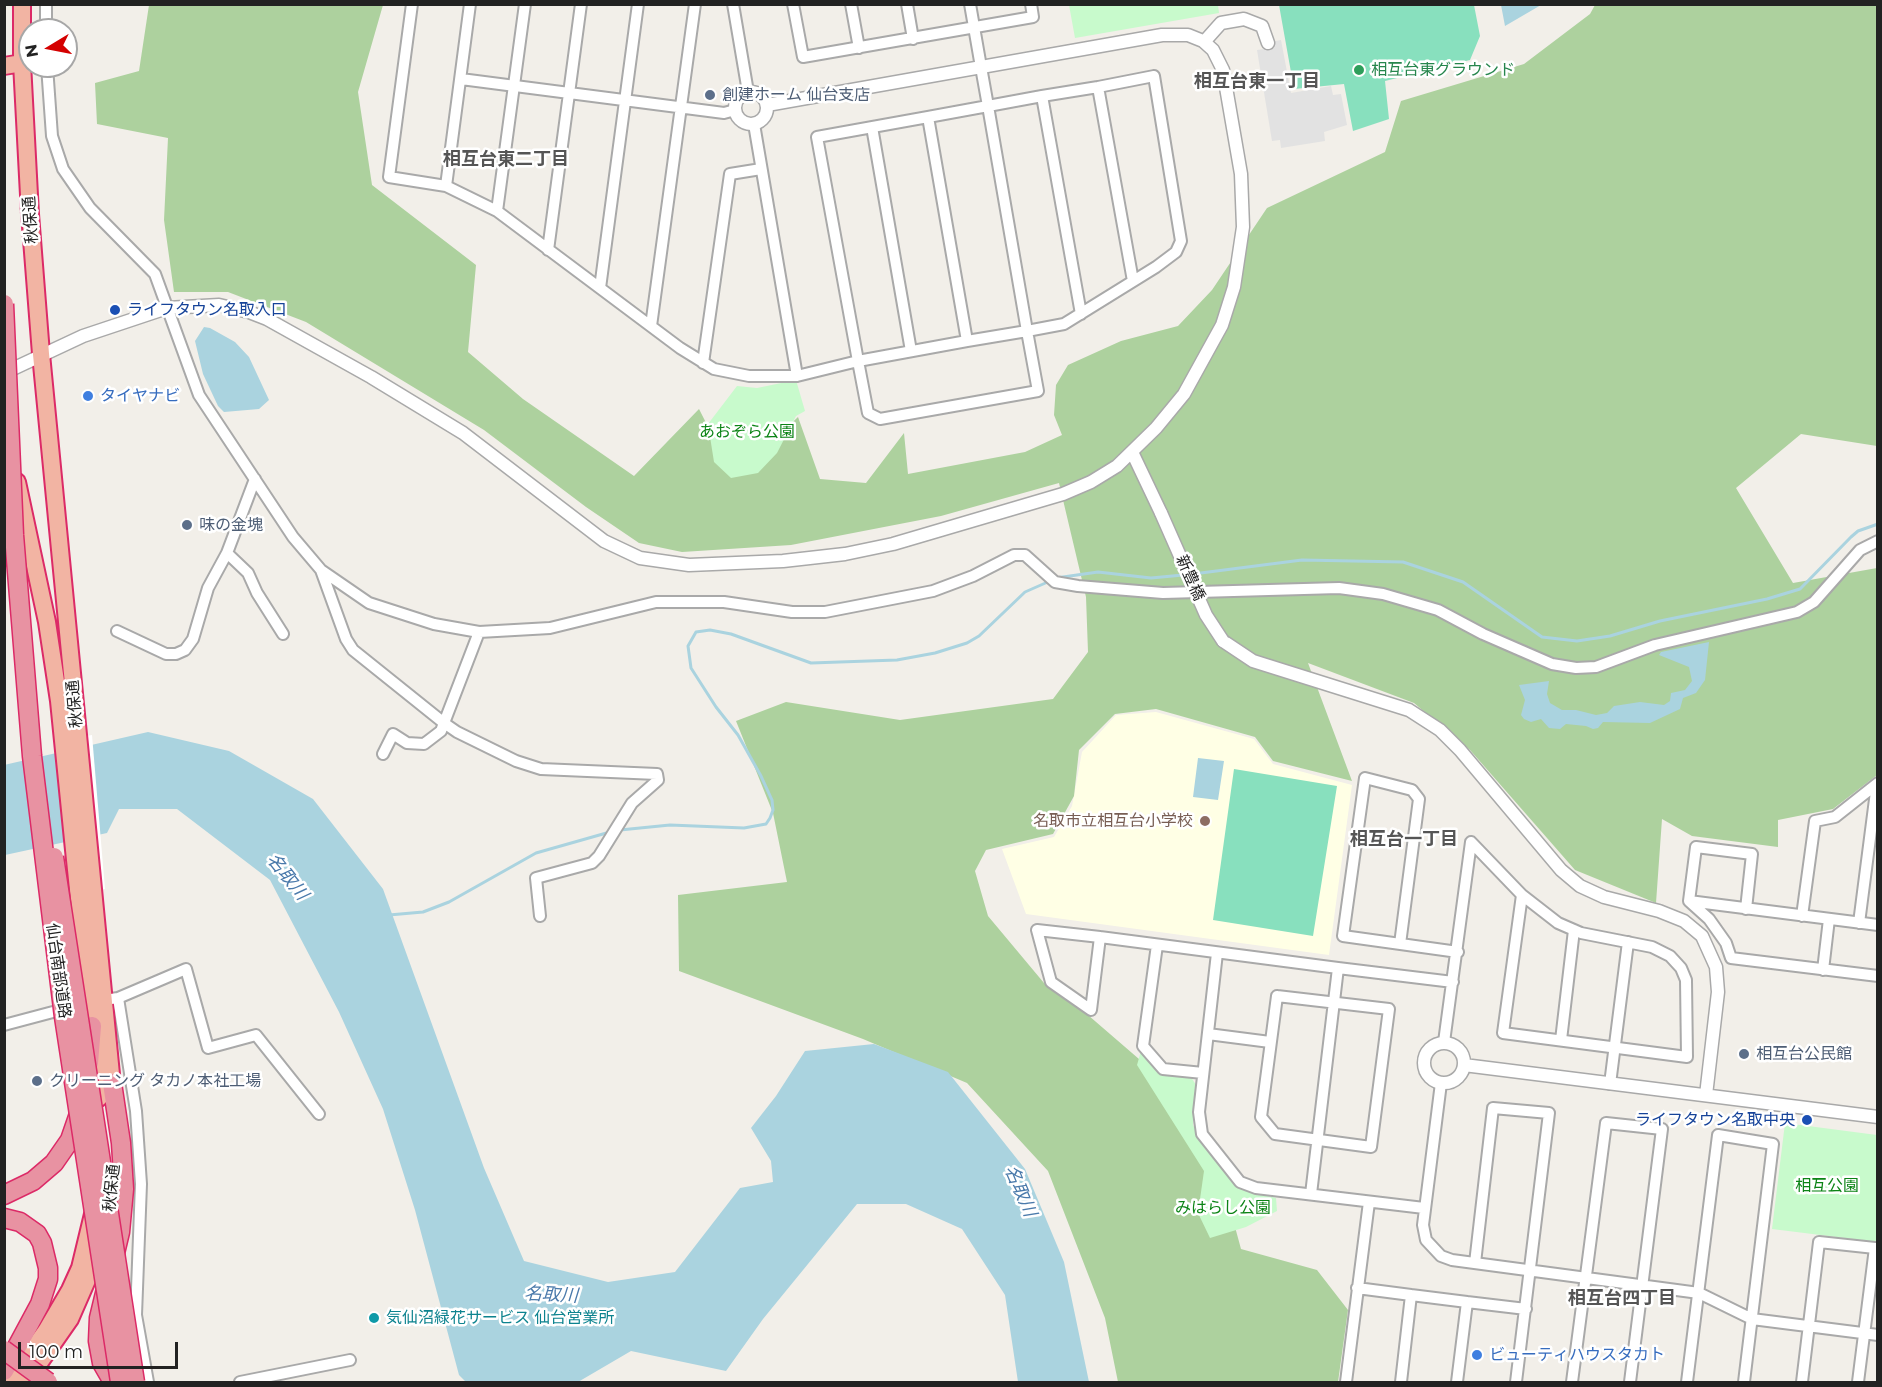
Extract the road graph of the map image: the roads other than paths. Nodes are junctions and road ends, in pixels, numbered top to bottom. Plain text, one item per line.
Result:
1 (412, 4) edge
2 (470, 4) edge
3 (525, 4) edge
4 (581, 4) edge
5 (638, 4) edge
6 (695, 4) edge
7 (733, 4) edge
8 (794, 4) edge
9 (851, 4) edge
10 (907, 4) edge
11 (970, 4) edge
12 (1030, 4) edge
13 (974, 28) junction
14 (913, 39) junction
15 (1204, 42) junction
16 (1268, 43) dead end
17 (859, 48) junction
18 (981, 67) junction
19 (27, 78) edge
20 (48, 78) edge
21 (461, 79) junction
22 (514, 86) junction
23 (1098, 87) junction
24 (748, 92) junction
25 (569, 94) junction
26 (1042, 96) junction
27 (626, 101) junction
28 (767, 105) junction
29 (988, 106) junction
30 (681, 108) junction
31 (735, 110) junction
32 (928, 117) junction
33 (754, 124) junction
34 (872, 127) junction
35 (761, 169) junction
36 (446, 186) junction
37 (497, 211) junction
38 (548, 250) junction
39 (1133, 281) junction
40 (600, 288) junction
41 (4, 304) edge
42 (167, 308) junction
43 (1081, 314) junction
44 (651, 326) junction
45 (1027, 331) junction
46 (967, 341) junction
47 (911, 351) junction
48 (42, 354) junction
49 (858, 361) junction
50 (703, 363) junction
51 (4, 373) edge
52 (797, 376) junction
53 (4, 406) edge
54 (4, 435) edge
55 (1132, 452) junction
56 (15, 471) junction
57 (255, 479) junction
58 (1878, 541) edge
59 (227, 553) junction
60 (321, 570) junction
61 (117, 631) dead end
62 (479, 632) junction
63 (282, 634) dead end
64 (25, 687) junction
65 (444, 723) junction
66 (71, 739) junction
67 (383, 754) dead end
68 (1877, 783) edge
69 (1522, 895) junction
70 (1689, 901) junction
71 (1746, 909) junction
72 (540, 916) dead end
73 (1802, 916) junction
74 (1829, 919) junction
75 (1859, 923) junction
76 (1878, 925) edge
77 (1574, 930) junction
78 (1100, 937) junction
79 (1628, 942) junction
80 (1400, 944) junction
81 (1157, 945) junction
82 (1217, 952) junction
83 (1458, 952) junction
84 (1338, 968) junction
85 (1822, 970) junction
86 (1878, 976) edge
87 (1453, 982) junction
88 (104, 1000) junction
89 (1335, 1002) junction
90 (4, 1025) edge
91 (92, 1026) junction
92 (1208, 1034) junction
93 (1561, 1040) junction
94 (1270, 1042) junction
95 (1444, 1042) junction
96 (1615, 1046) junction
97 (1464, 1065) junction
98 (1203, 1073) junction
99 (112, 1083) junction
100 (1441, 1083) junction
101 (1610, 1084) junction
102 (1706, 1095) junction
103 (319, 1114) dead end
104 (1878, 1117) edge
105 (1318, 1139) junction
106 (1311, 1194) junction
107 (4, 1195) edge
108 (1369, 1202) junction
109 (1424, 1208) junction
110 (109, 1215) junction
111 (4, 1218) edge
112 (107, 1251) junction
113 (1475, 1263) junction
114 (1531, 1270) junction
115 (1585, 1278) junction
116 (1642, 1285) junction
117 (1357, 1288) junction
118 (1699, 1293) junction
119 (1411, 1295) junction
120 (1467, 1302) junction
121 (1526, 1309) junction
122 (1752, 1319) junction
123 (1809, 1327) junction
124 (1864, 1333) junction
125 (1878, 1335) edge
126 (4, 1350) edge
127 (350, 1360) dead end
128 (4, 1364) edge
129 (4, 1371) edge
130 (9, 1383) edge
131 (28, 1383) edge
132 (48, 1383) edge
133 (113, 1383) edge
134 (122, 1383) edge
135 (135, 1383) edge
136 (142, 1383) edge
137 (148, 1383) edge
138 (240, 1383) edge
139 (1346, 1383) edge
140 (1401, 1383) edge
141 (1457, 1383) edge
142 (1516, 1383) edge
143 (1572, 1383) edge
144 (1630, 1383) edge
145 (1687, 1383) edge
146 (1744, 1383) edge
147 (1802, 1383) edge
148 (1858, 1383) edge

1 - 36 street
2 - 21 street
3 - 22 street
4 - 25 street
5 - 27 street
6 - 30 street
7 - 24 street
8 - 17 street
9 - 17 street
10 - 14 street
11 - 13 street
12 - 13 street
13 - 14 street
13 - 18 street
14 - 17 street
15 - 16 street
15 - 18 street
15 - 55 street
18 - 28 street
18 - 29 street
19 - 48 highway, 秋保通
20 - 42 street
21 - 22 street
21 - 36 street
22 - 25 street
22 - 37 street
23 - 26 street
23 - 39 street
23 - 39 street
24 - 28 street
24 - 31 street
25 - 27 street
25 - 38 street
26 - 29 street
26 - 43 street
27 - 30 street
27 - 40 street
28 - 33 street
29 - 32 street
29 - 45 street
30 - 31 street
30 - 44 street
31 - 33 street
32 - 34 street
32 - 46 street
33 - 35 street
34 - 47 street
34 - 49 street
35 - 50 street
35 - 52 street
36 - 37 street
37 - 38 street
38 - 40 street
39 - 43 street
40 - 44 street
41 - 64 highway, 仙台南部道路, bridge
42 - 48 street
42 - 55 street
42 - 57 street
43 - 45 street
44 - 50 street
45 - 46 street
45 - 49 street
46 - 47 street
47 - 49 street
48 - 51 street
48 - 66 highway, 秋保通
49 - 52 street
50 - 52 street
53 - 56 highway, 秋保通
54 - 56 street
55 - 102 street, 新豊橋, bridge
56 - 66 highway, 秋保通
57 - 59 street
57 - 60 street
58 - 62 street
59 - 61 street
59 - 63 street
60 - 62 street
60 - 65 street
62 - 65 street
64 - 110 highway, 仙台南部道路, bridge
64 - 112 highway, 仙台南部道路, bridge
65 - 67 street
65 - 72 street
66 - 88 highway, 秋保通
68 - 73 street
68 - 75 street
69 - 77 street
69 - 83 street
69 - 93 street
70 - 71 street
70 - 71 street
70 - 85 street
71 - 73 street
73 - 74 street
74 - 75 street
74 - 85 street
75 - 76 street
77 - 79 street
77 - 93 street
78 - 78 street
78 - 81 street
79 - 96 street
79 - 96 street
80 - 80 street
80 - 83 street
81 - 82 street
81 - 98 street
82 - 84 street
82 - 92 street
83 - 87 street
84 - 87 street
84 - 89 street
85 - 86 street
87 - 95 street
88 - 90 street
88 - 91 highway, 秋保通
88 - 99 highway, 秋保通
88 - 103 street
88 - 137 street
89 - 94 street
89 - 105 street
89 - 105 street
91 - 107 highway
91 - 130 highway, 秋保通
92 - 94 street
92 - 98 street
93 - 96 street
94 - 105 street
95 - 97 street
95 - 100 street
96 - 101 street
97 - 100 street
97 - 101 street
98 - 106 street
99 - 110 highway, 秋保通
99 - 133 highway
100 - 109 street
101 - 102 street
102 - 104 street
105 - 106 street
106 - 108 street
108 - 109 street
108 - 117 street
109 - 113 street
110 - 112 highway, 仙台南部道路, bridge
110 - 131 highway, 秋保通
111 - 129 highway
112 - 134 highway, bridge
112 - 135 highway, bridge
112 - 136 highway, bridge
113 - 114 street
113 - 114 street
114 - 115 street
114 - 121 street
115 - 116 street
115 - 116 street
115 - 143 street
116 - 118 street
116 - 144 street
117 - 119 street
117 - 139 street
118 - 122 street
118 - 122 street
118 - 145 street
119 - 120 street
119 - 140 street
120 - 121 street
120 - 141 street
121 - 142 street
122 - 123 street
122 - 146 street
123 - 124 street
123 - 124 street
123 - 147 street
124 - 125 street
124 - 148 street
126 - 132 highway, bridge
127 - 138 street
128 - 131 highway

